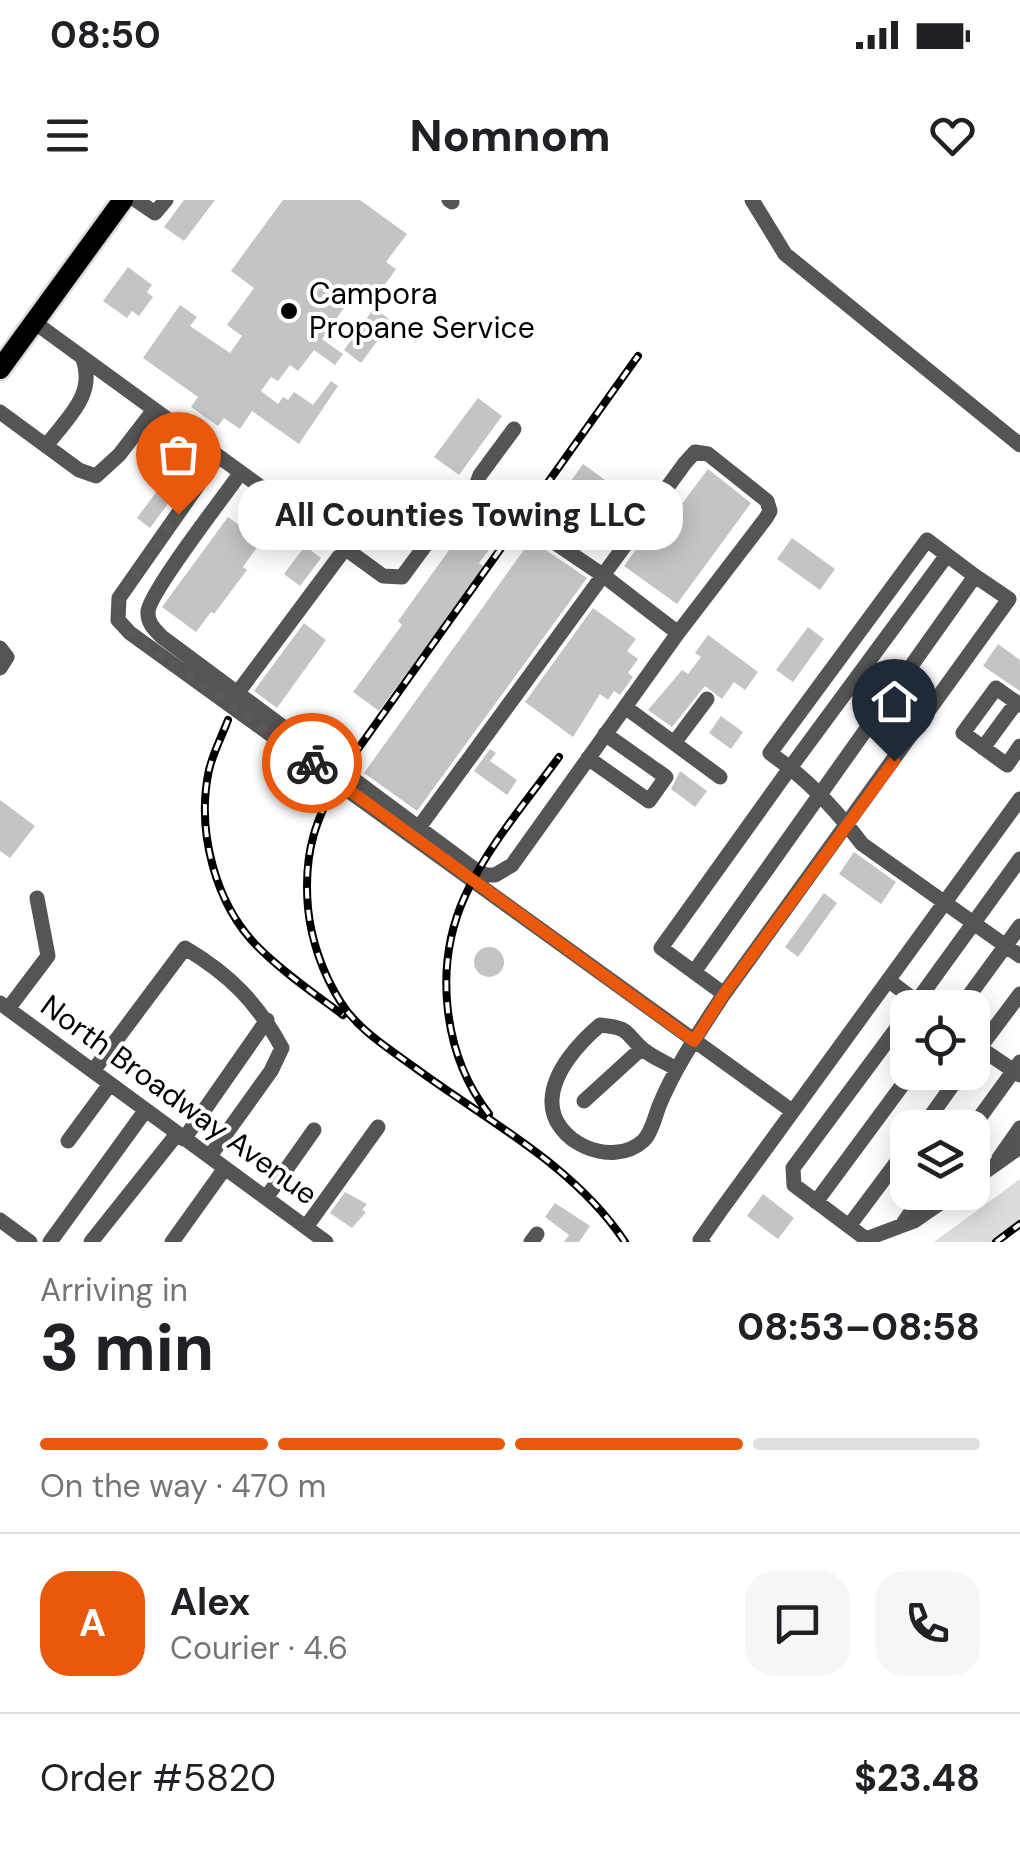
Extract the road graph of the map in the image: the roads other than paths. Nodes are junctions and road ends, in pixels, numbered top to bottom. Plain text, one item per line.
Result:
1 (123, 200) edge
2 (136, 200) edge
3 (166, 200) edge
4 (752, 200) edge
5 (34, 322) junction
6 (84, 359) junction
7 (0, 370) edge
8 (154, 411) junction
9 (0, 412) edge
10 (514, 429) dead end
11 (1020, 444) edge
12 (46, 446) junction
13 (217, 458) junction
14 (239, 474) junction
15 (473, 494) junction
16 (344, 550) junction
17 (947, 555) junction
18 (604, 576) junction
19 (975, 576) junction
20 (678, 632) junction
21 (0, 648) edge
22 (0, 668) edge
23 (234, 698) junction
24 (707, 699) dead end
25 (1018, 704) edge
26 (624, 708) junction
27 (606, 734) junction
28 (674, 743) junction
29 (1020, 746) edge
30 (984, 748) junction
31 (588, 758) junction
32 (790, 768) junction
33 (720, 777) dead end
34 (822, 792) junction
35 (1020, 799) edge
36 (848, 825) junction
37 (416, 831) junction
38 (1020, 859) edge
39 (37, 898) dead end
40 (945, 902) junction
41 (974, 923) junction
42 (1020, 926) edge
43 (1006, 946) junction
44 (1020, 956) edge
45 (694, 972) junction
46 (888, 980) junction
47 (898, 990) edge
48 (927, 990) edge
49 (973, 990) edge
50 (724, 994) junction
51 (1020, 994) edge
52 (4, 1006) edge
53 (266, 1020) junction
54 (990, 1031) edge
55 (890, 1040) edge
56 (694, 1041) junction
57 (641, 1049) junction
58 (990, 1057) edge
59 (675, 1068) junction
60 (1018, 1070) edge
61 (93, 1071) junction
62 (110, 1084) junction
63 (899, 1090) edge
64 (584, 1101) dead end
65 (986, 1110) edge
66 (145, 1111) junction
67 (792, 1112) junction
68 (378, 1127) dead end
69 (1020, 1128) edge
70 (314, 1130) dead end
71 (180, 1136) junction
72 (68, 1142) dead end
73 (1020, 1147) edge
74 (210, 1156) junction
75 (225, 1168) junction
76 (990, 1170) joint
77 (890, 1171) edge
78 (266, 1198) junction
79 (816, 1202) junction
80 (912, 1210) edge
81 (927, 1210) edge
82 (0, 1220) edge
83 (849, 1226) junction
84 (306, 1227) junction
85 (900, 1227) junction
86 (30, 1242) edge
87 (50, 1242) edge
88 (91, 1242) edge
89 (172, 1242) edge
90 (326, 1242) edge
91 (703, 1242) edge

1 - 5 main road
2 - 3 street
4 - 11 street
5 - 6 street
5 - 7 main road
6 - 8 street
6 - 12 street
8 - 12 street
8 - 13 street
9 - 12 street
10 - 15 street
13 - 14 street
13 - 23 street
14 - 16 street
14 - 23 street
15 - 16 street
15 - 18 street
16 - 23 street
17 - 19 street
17 - 32 street
17 - 32 street
18 - 20 street
18 - 20 street
18 - 37 street
19 - 34 street
19 - 36 street
20 - 26 street
21 - 22 street
23 - 37 street
24 - 28 street
25 - 30 street
25 - 30 street
26 - 27 street
26 - 28 street
27 - 31 street
27 - 31 street
28 - 33 street
29 - 30 street
31 - 37 street
32 - 34 street
32 - 45 street
34 - 36 street
34 - 45 street
35 - 40 street
36 - 40 street
36 - 50 street
37 - 56 street
38 - 41 street
39 - 52 street
40 - 41 street
40 - 46 street
41 - 43 street
41 - 48 street
42 - 43 street
43 - 44 street
43 - 49 street
45 - 50 street
46 - 47 street
46 - 67 street
50 - 56 street
51 - 54 street
52 - 61 street, North Broadway Avenue
53 - 61 street
53 - 71 street
53 - 74 street
55 - 79 street
56 - 59 street
56 - 67 street
57 - 59 street
57 - 59 street
57 - 64 street
58 - 60 street
60 - 65 street
61 - 62 street, North Broadway Avenue
62 - 66 street, North Broadway Avenue
62 - 72 street
63 - 79 street
66 - 71 street, North Broadway Avenue
66 - 87 street
67 - 91 street
68 - 84 street
69 - 76 street
70 - 78 street
71 - 74 street, North Broadway Avenue
71 - 88 street
73 - 76 street
74 - 75 street, North Broadway Avenue
75 - 78 street, North Broadway Avenue
75 - 89 street
77 - 83 street
78 - 84 street, North Broadway Avenue
79 - 83 street
80 - 85 street
81 - 85 street
82 - 86 street
83 - 85 street
84 - 90 street, North Broadway Avenue

